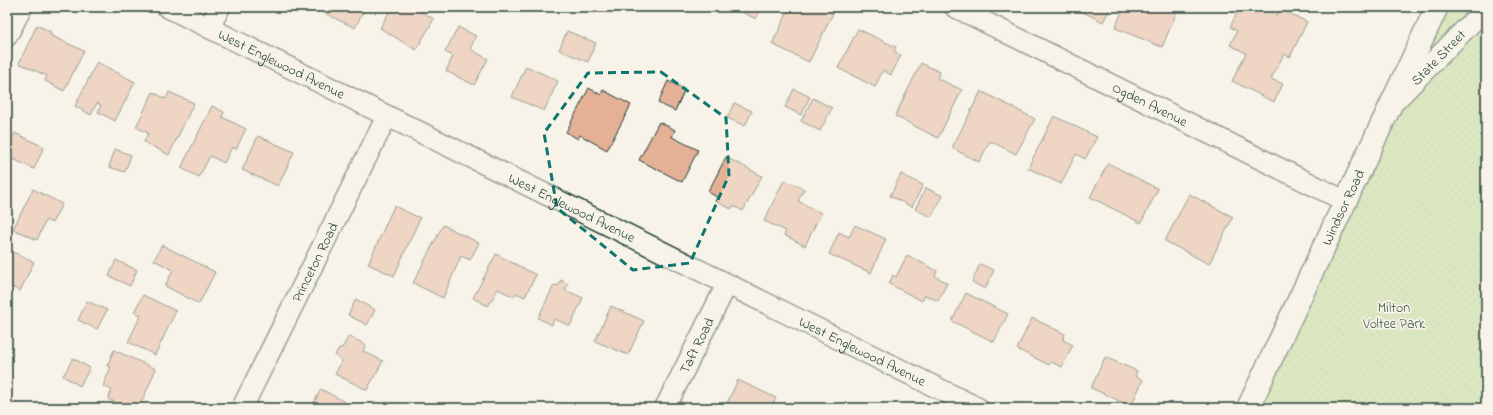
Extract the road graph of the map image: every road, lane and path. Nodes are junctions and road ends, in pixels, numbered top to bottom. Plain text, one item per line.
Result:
1 (22, 7) edge
2 (167, 7) edge
3 (220, 7) edge
4 (955, 7) edge
5 (1437, 7) edge
6 (1486, 8) edge
7 (209, 28) junction
8 (7, 36) edge
9 (1390, 106) junction
10 (387, 116) junction
11 (1345, 201) junction
12 (727, 284) junction
13 (242, 408) edge
14 (666, 408) edge
15 (978, 408) edge
16 (1248, 408) edge

1 - 8 street
2 - 7 street, West Englewood Avenue
3 - 7 street
4 - 11 street, Ogden Avenue
5 - 9 street, Windsor Road
6 - 9 street, State Street
7 - 10 street, West Englewood Avenue
9 - 11 street, Windsor Road
10 - 12 street, West Englewood Avenue
10 - 13 street, Princeton Road
11 - 16 street, Windsor Road
12 - 14 street, Taft Road
12 - 15 street, West Englewood Avenue

